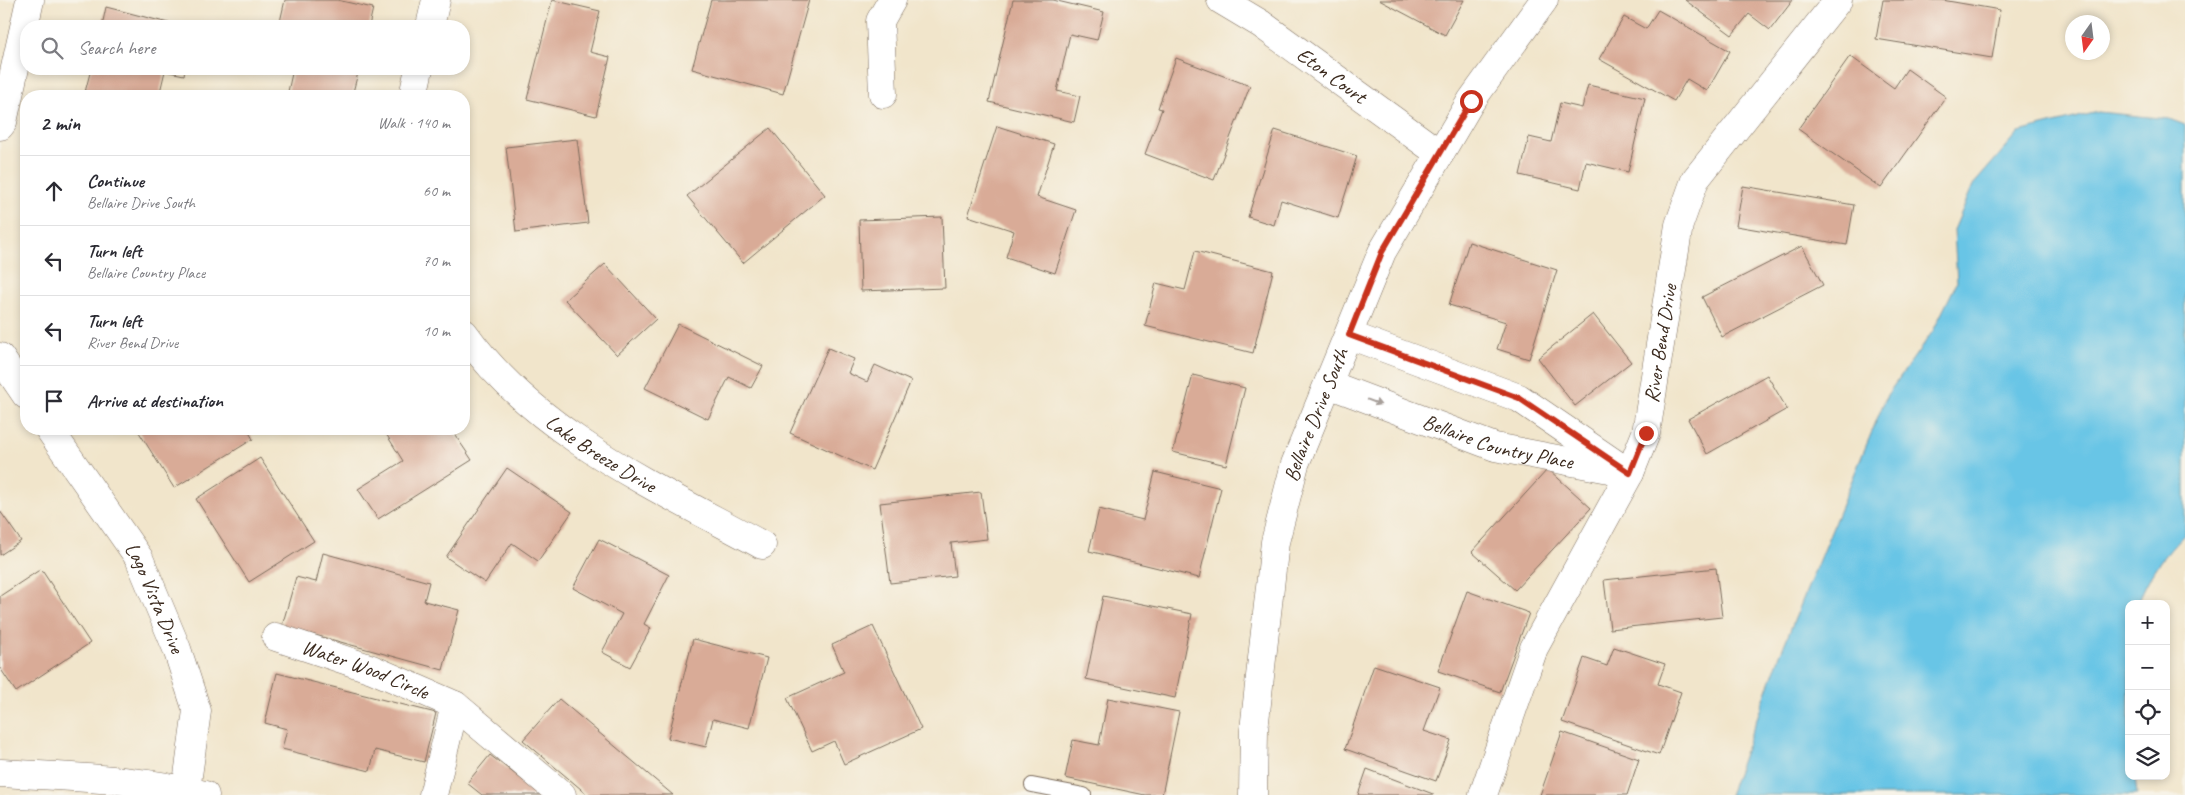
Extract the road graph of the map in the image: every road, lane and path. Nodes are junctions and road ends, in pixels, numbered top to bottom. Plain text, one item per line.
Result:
1 (30, 0) edge
2 (436, 0) edge
3 (892, 0) edge
4 (1221, 0) edge
5 (1544, 0) edge
6 (1838, 0) edge
7 (26, 20) edge
8 (431, 20) edge
9 (20, 45) edge
10 (418, 75) edge
11 (414, 90) edge
12 (883, 94) dead end
13 (0, 126) edge
14 (1440, 154) junction
15 (1349, 335) junction
16 (470, 342) edge
17 (0, 358) edge
18 (1328, 384) junction
19 (20, 386) edge
20 (53, 435) edge
21 (1630, 473) junction
22 (762, 545) dead end
23 (276, 637) dead end
24 (455, 705) junction
25 (0, 773) edge
26 (1032, 785) dead end
27 (196, 793) edge
28 (434, 795) edge
29 (562, 795) edge
30 (1084, 795) edge
31 (1253, 795) edge
32 (1483, 795) edge

1 - 7 street
2 - 8 street
3 - 12 street
4 - 14 street, Eton Court
5 - 14 street, Bellaire Drive South
6 - 21 street, River Bend Drive
9 - 13 street
10 - 11 street
14 - 15 street, Bellaire Drive South
15 - 18 street, Bellaire Drive South
15 - 21 street, Bellaire Country Place
16 - 22 street, Lake Breeze Drive
17 - 19 street
18 -> 21 street, Bellaire Country Place
18 - 31 street, Bellaire Drive South
20 - 27 street, Lago Vista Drive
21 - 32 street, River Bend Drive
23 - 24 street, Water Wood Circle
24 - 28 street, Water Wood Circle
24 - 29 street, Water Wood Circle
25 - 27 street
26 - 30 lane

